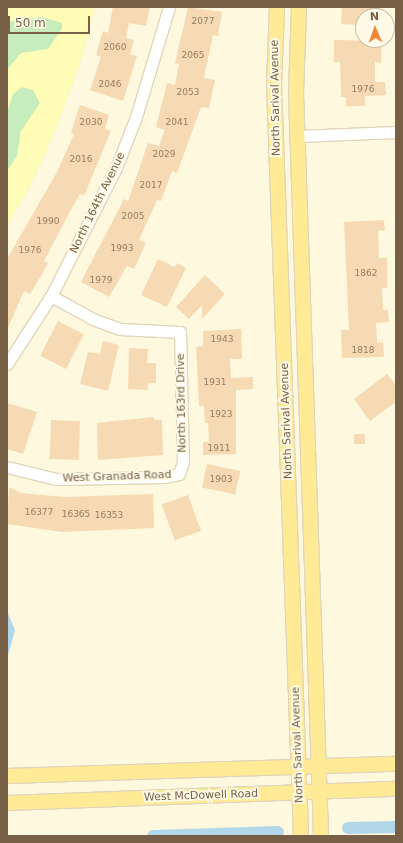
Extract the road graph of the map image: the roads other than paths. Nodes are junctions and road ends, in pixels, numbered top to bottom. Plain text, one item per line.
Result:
1 (169, 7) edge
2 (277, 7) edge
3 (299, 7) edge
4 (396, 132) edge
5 (298, 136) junction
6 (51, 296) junction
7 (7, 364) edge
8 (7, 468) edge
9 (180, 474) joint
10 (396, 764) edge
11 (320, 766) junction
12 (298, 767) junction
13 (7, 776) edge
14 (396, 790) edge
15 (320, 792) junction
16 (299, 793) junction
17 (7, 803) edge
18 (301, 836) edge
19 (321, 836) edge

1 - 6 street, North 164th Avenue
2 - 12 main road, North Sarival Avenue
3 - 5 main road, North Sarival Avenue
4 - 5 street
5 - 11 main road, North Sarival Avenue
6 - 7 street, North 164th Avenue
6 - 9 street, North 163rd Drive
8 - 9 street, West Granada Road
10 - 11 main road
11 - 12 main road
11 - 15 main road, North Sarival Avenue
12 - 13 main road
12 - 16 main road, North Sarival Avenue
14 - 15 main road, West McDowell Road
15 - 16 main road, West McDowell Road
15 - 19 main road, North Sarival Avenue
16 - 17 main road, West McDowell Road
16 - 18 main road, North Sarival Avenue

